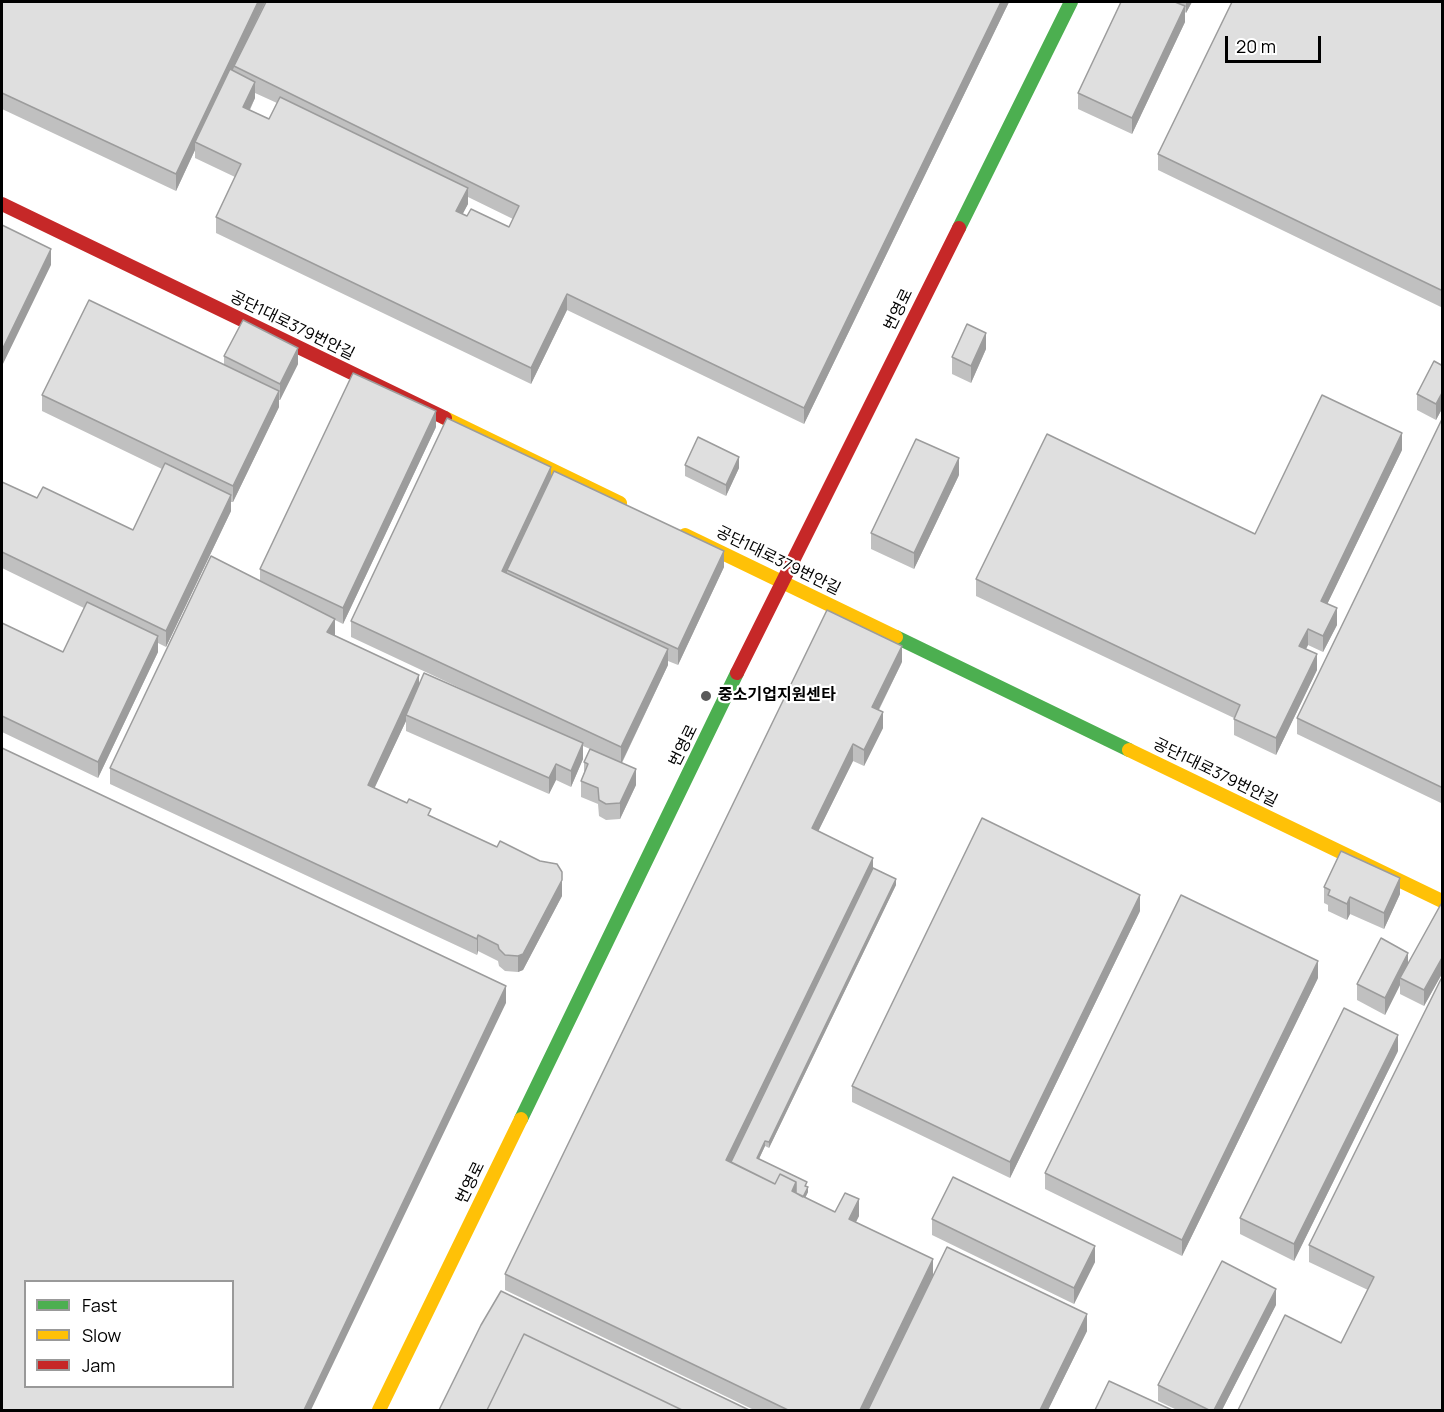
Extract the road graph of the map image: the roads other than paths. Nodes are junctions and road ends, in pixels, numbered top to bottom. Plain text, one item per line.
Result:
1 (1071, 2) edge
2 (2, 204) edge
3 (633, 509) edge
4 (675, 530) edge
5 (782, 582) junction
6 (1443, 901) edge
7 (379, 1410) edge

1 - 5 street, 번영로
2 - 3 street, 공단1대로379번안길
4 - 5 street, 공단1대로379번안길
5 - 6 street, 공단1대로379번안길
5 - 7 street, 번영로

